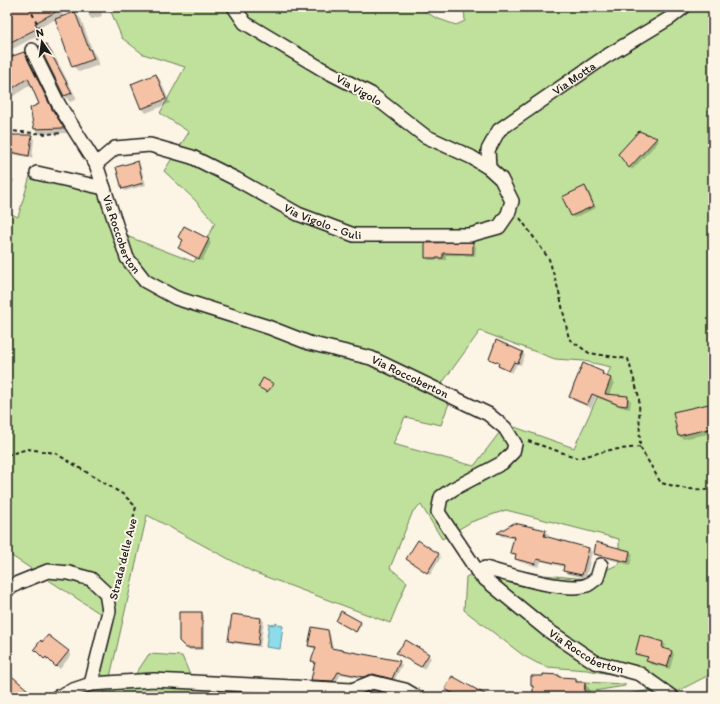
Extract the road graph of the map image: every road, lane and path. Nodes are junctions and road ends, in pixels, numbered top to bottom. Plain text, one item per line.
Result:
1 (29, 7) edge
2 (234, 7) edge
3 (684, 7) edge
4 (32, 50) joint
5 (7, 132) edge
6 (75, 132) junction
7 (96, 164) junction
8 (489, 168) junction
9 (37, 173) dead end
10 (104, 188) junction
11 (511, 206) junction
12 (515, 444) junction
13 (640, 447) junction
14 (7, 455) edge
15 (713, 490) edge
16 (601, 566) dead end
17 (477, 571) junction
18 (115, 588) dead end
19 (7, 590) edge
20 (92, 684) junction
21 (58, 697) edge
22 (417, 697) edge
23 (672, 697) edge

1 - 4 path
2 - 8 street, Via Vigolo
3 - 8 street, Via Motta
4 - 6 street, Via Roccoberton
5 - 6 path
6 - 7 street, Via Roccoberton
7 - 10 street, Via Roccoberton
7 - 11 street, Via Vigolo - Guli
8 - 11 street
9 - 10 street
10 - 12 street, Via Roccoberton
11 - 13 path
12 - 13 path
12 - 17 street, Via Roccoberton
13 - 15 path
14 - 18 path, Strada delle Ave
16 - 17 street
17 - 23 street, Via Roccoberton
19 - 20 street, Strada delle Ave
20 - 21 street
20 - 22 street

